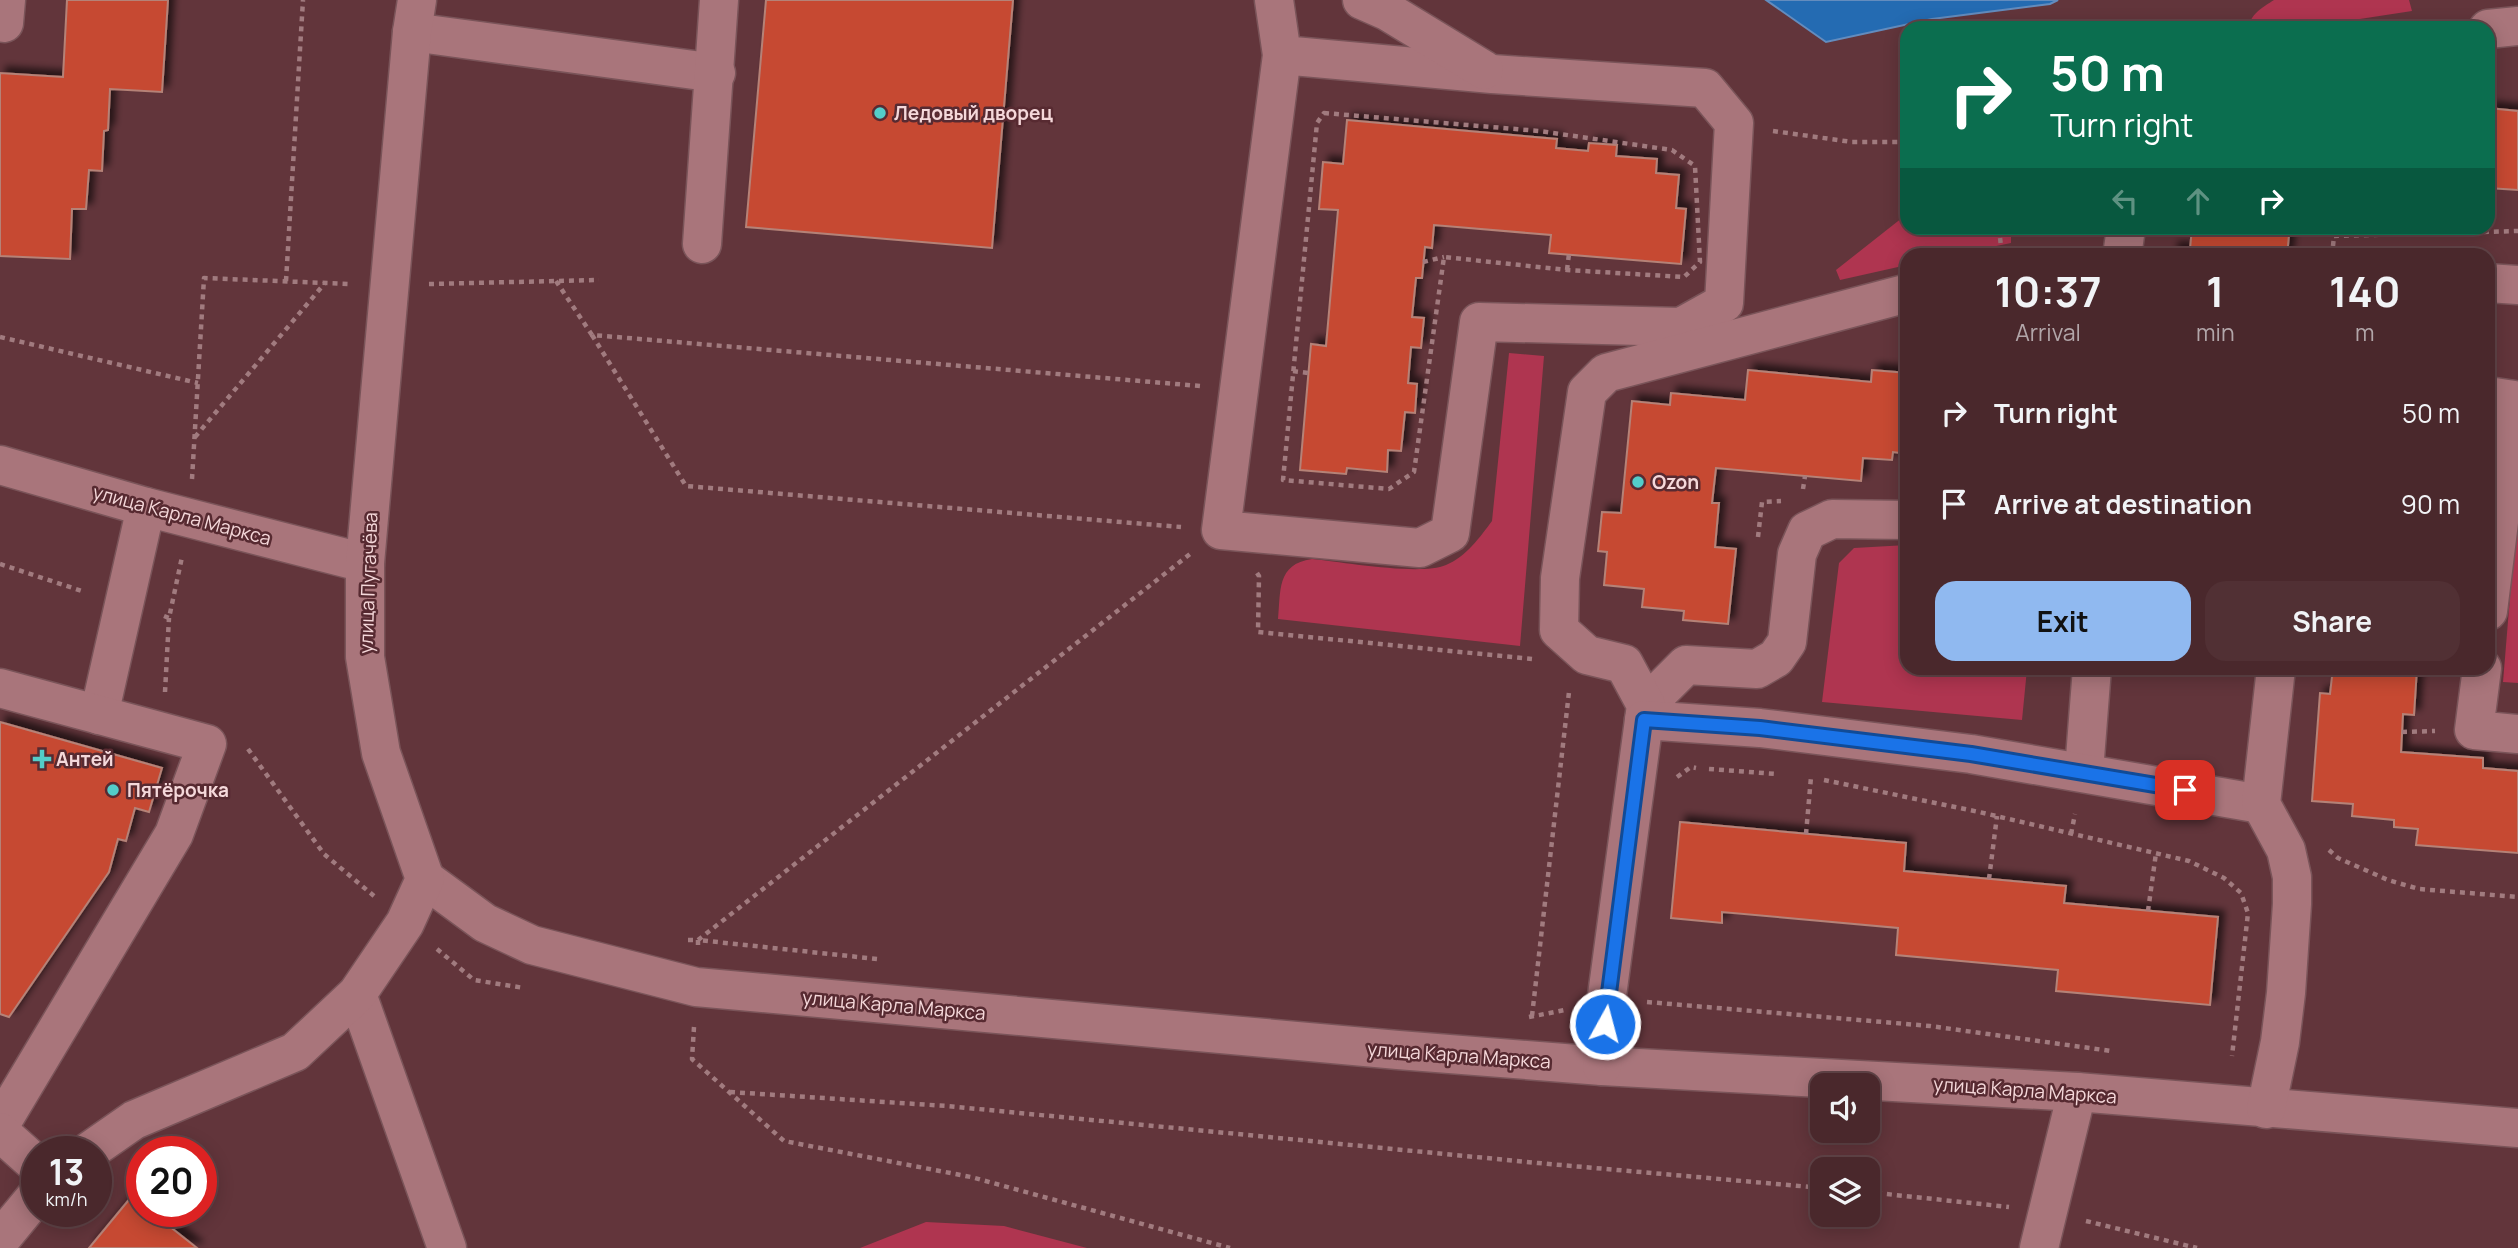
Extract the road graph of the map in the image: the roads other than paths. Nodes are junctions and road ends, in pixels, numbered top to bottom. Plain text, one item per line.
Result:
1 (6, 0) edge
2 (719, 0) edge
3 (1274, 0) edge
4 (1362, 0) edge
5 (414, 16) edge
6 (0, 22) edge
7 (2518, 26) edge
8 (2495, 28) edge
9 (1282, 55) junction
10 (716, 73) junction
11 (1492, 74) junction
12 (702, 244) dead end
13 (2495, 283) edge
14 (2518, 285) edge
15 (1900, 295) edge
16 (2507, 399) edge
17 (0, 465) edge
18 (146, 507) junction
19 (1900, 520) edge
20 (2495, 533) edge
21 (365, 563) junction
22 (2091, 675) edge
23 (2275, 675) edge
24 (2481, 675) edge
25 (0, 688) edge
26 (1645, 712) junction
27 (99, 715) junction
28 (2518, 734) edge
29 (2084, 771) junction
30 (2261, 804) junction
31 (425, 879) junction
32 (357, 994) junction
33 (1602, 1066) junction
34 (2077, 1092) junction
35 (2270, 1093) junction
36 (0, 1125) edge
37 (2518, 1128) edge
38 (0, 1132) edge
39 (111, 1136) edge
40 (21, 1151) edge
41 (21, 1214) edge
42 (0, 1240) edge
43 (447, 1248) edge
44 (2039, 1248) edge

1 - 6 street
2 - 10 street
3 - 9 street
4 - 11 street
5 - 10 street
5 - 21 street, улица Пугачёва
7 - 8 street
9 - 11 street
9 - 11 street
10 - 12 street
13 - 14 street
15 - 26 street
16 - 20 street
17 - 18 street, улица Карла Маркса
18 - 21 street, улица Карла Маркса
18 - 27 street
19 - 26 street
21 - 31 street, улица Пугачёва
22 - 29 street
23 - 30 street
24 - 28 street
25 - 27 street
26 - 29 street
26 - 33 street
27 - 36 street
29 - 30 street
30 - 35 street
31 - 32 street
31 - 33 street, улица Карла Маркса
32 - 39 street
32 - 43 street
33 - 34 street, улица Карла Маркса
34 - 35 street, улица Карла Маркса
34 - 44 street
35 - 37 street, улица Карла Маркса
38 - 40 street
41 - 42 street

